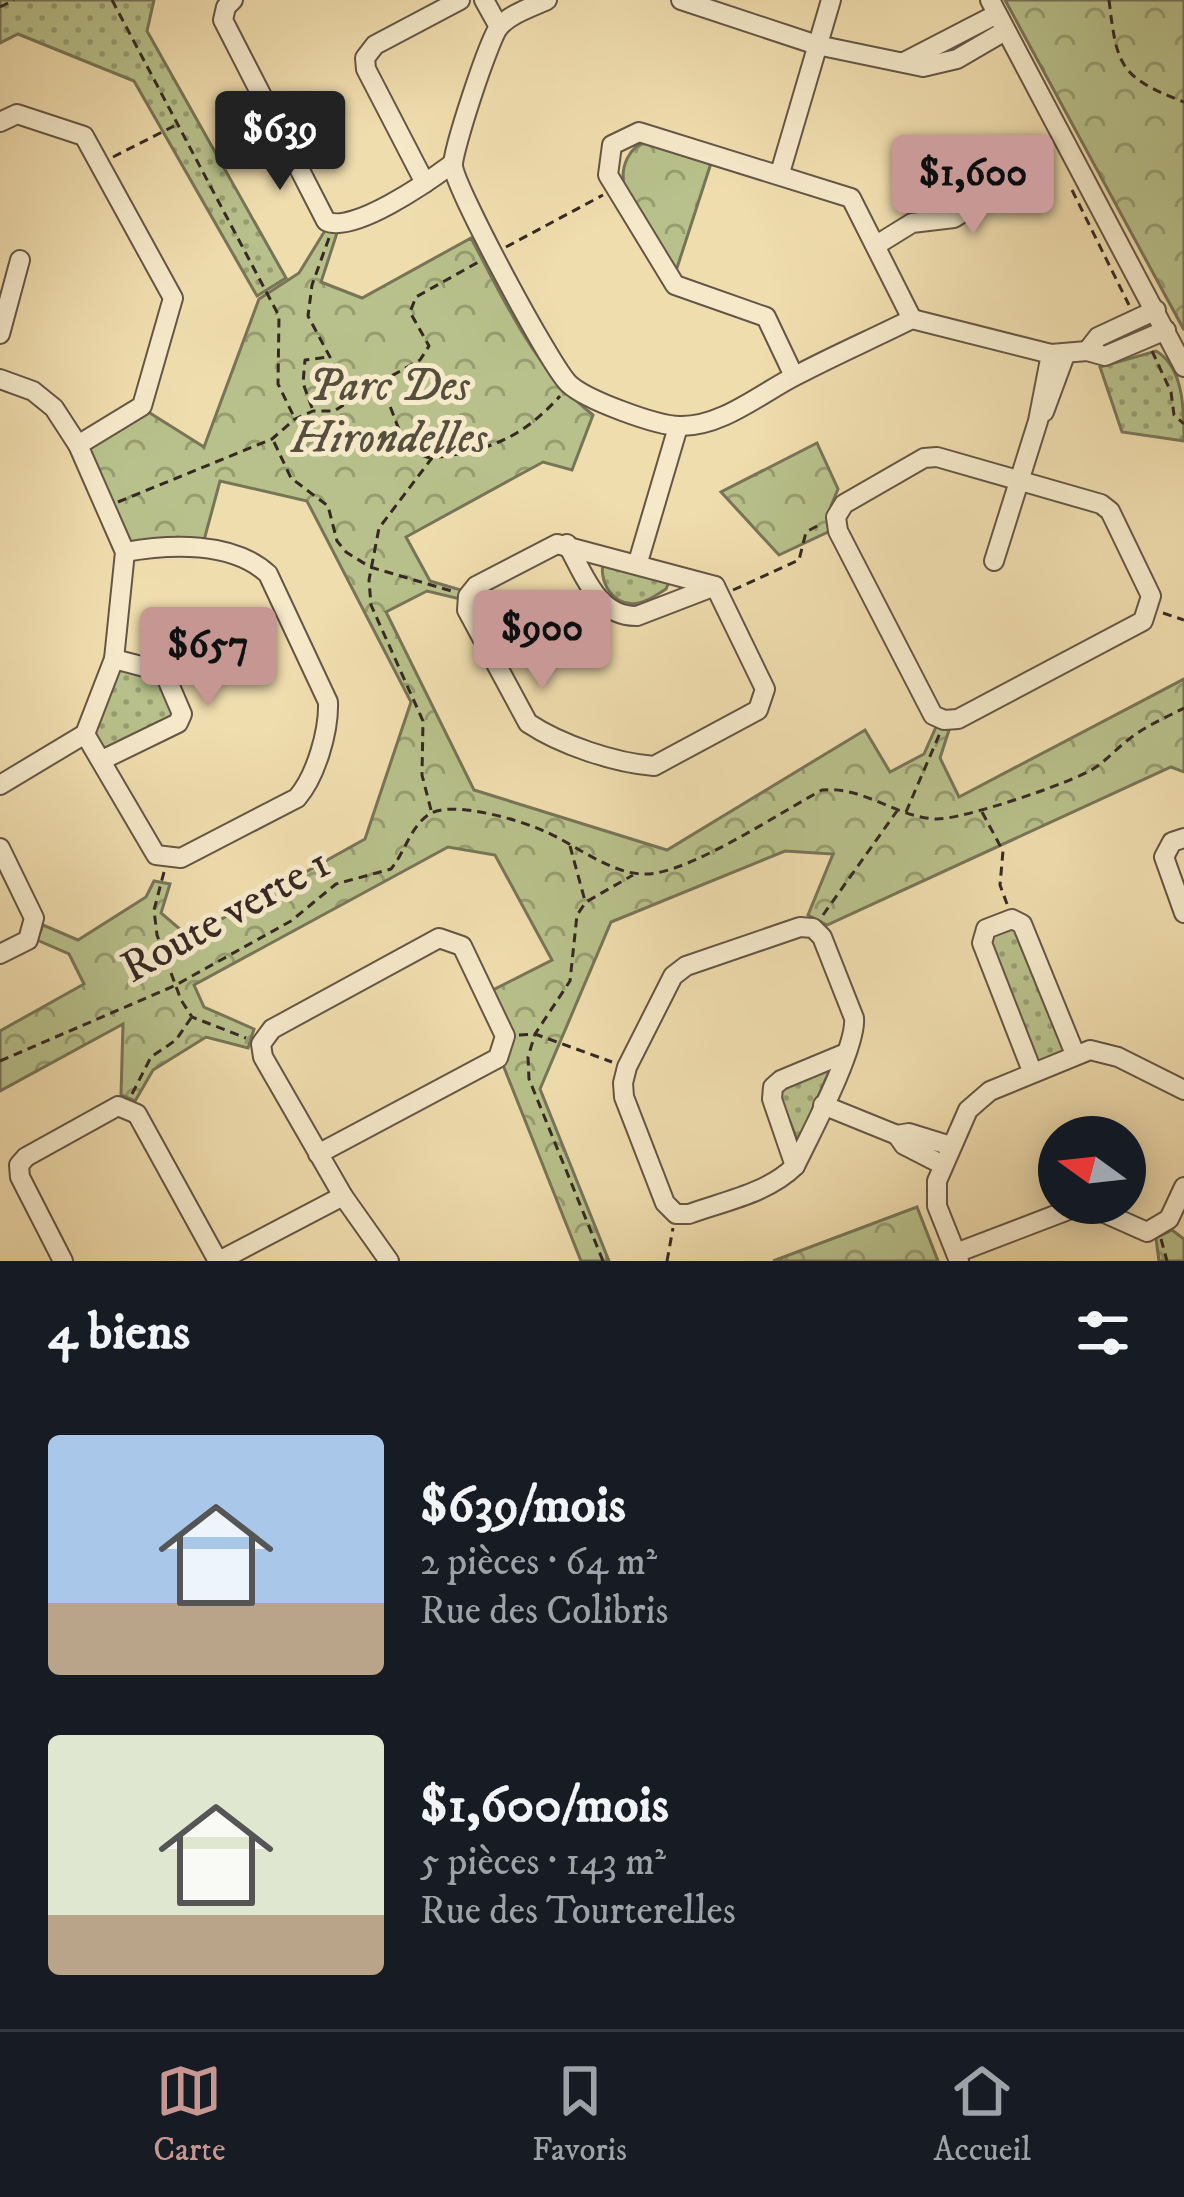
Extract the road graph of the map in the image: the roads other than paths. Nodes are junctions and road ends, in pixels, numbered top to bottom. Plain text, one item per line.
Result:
1 (233, 0) edge
2 (460, 0) edge
3 (484, 0) edge
4 (547, 0) edge
5 (681, 0) edge
6 (831, 0) edge
7 (707, 4) edge
8 (997, 15) edge
9 (499, 27) junction
10 (818, 45) junction
11 (0, 122) edge
12 (452, 164) junction
13 (1034, 167) dead end
14 (780, 173) junction
15 (425, 183) junction
16 (878, 244) junction
17 (20, 260) dead end
18 (1156, 310) junction
19 (912, 319) junction
20 (1166, 330) junction
21 (0, 334) edge
22 (1087, 351) junction
23 (1058, 355) junction
24 (1184, 367) edge
25 (794, 376) junction
26 (0, 379) edge
27 (677, 427) junction
28 (78, 445) junction
29 (1019, 481) junction
30 (567, 544) junction
31 (125, 552) junction
32 (994, 561) dead end
33 (638, 562) junction
34 (717, 591) junction
35 (114, 659) junction
36 (85, 734) junction
37 (102, 760) junction
38 (0, 785) edge
39 (1184, 838) edge
40 (0, 848) edge
41 (1184, 913) edge
42 (0, 954) edge
43 (846, 1053) junction
44 (1075, 1054) junction
45 (1031, 1072) junction
46 (1184, 1090) edge
47 (824, 1105) junction
48 (318, 1154) junction
49 (947, 1155) junction
50 (795, 1166) junction
51 (1184, 1187) edge
52 (344, 1196) junction
53 (957, 1257) edge
54 (63, 1261) edge
55 (218, 1261) edge
56 (389, 1261) edge

1 - 15 street
2 - 15 street
3 - 9 street
4 - 9 street
5 - 7 street
6 - 10 street
7 - 10 street
8 - 10 street
8 - 18 street
9 - 12 street
10 - 14 street
11 - 28 street
12 - 15 street
12 - 27 street
13 - 16 street
14 - 16 street
14 - 25 street
16 - 19 street
17 - 21 street
18 - 20 street
18 - 22 street
19 - 23 street
19 - 25 street
20 - 22 street
20 - 24 street
22 - 23 street
23 - 29 street
25 - 27 street
26 - 28 street
27 - 33 street
28 - 31 street
29 - 29 street
29 - 32 street
30 - 33 street
30 - 34 street
30 - 34 street
31 - 35 street
31 - 37 street
33 - 34 street
35 - 36 street
35 - 37 street
36 - 37 street
36 - 38 street
39 - 41 street
40 - 42 street
43 - 47 street
43 - 50 street
43 - 50 street
44 - 45 street
44 - 45 street
44 - 46 street
45 - 49 street
47 - 49 street
47 - 50 street
48 - 48 street
48 - 52 street
49 - 53 street
51 - 53 street
52 - 55 street
52 - 56 street
54 - 55 street

